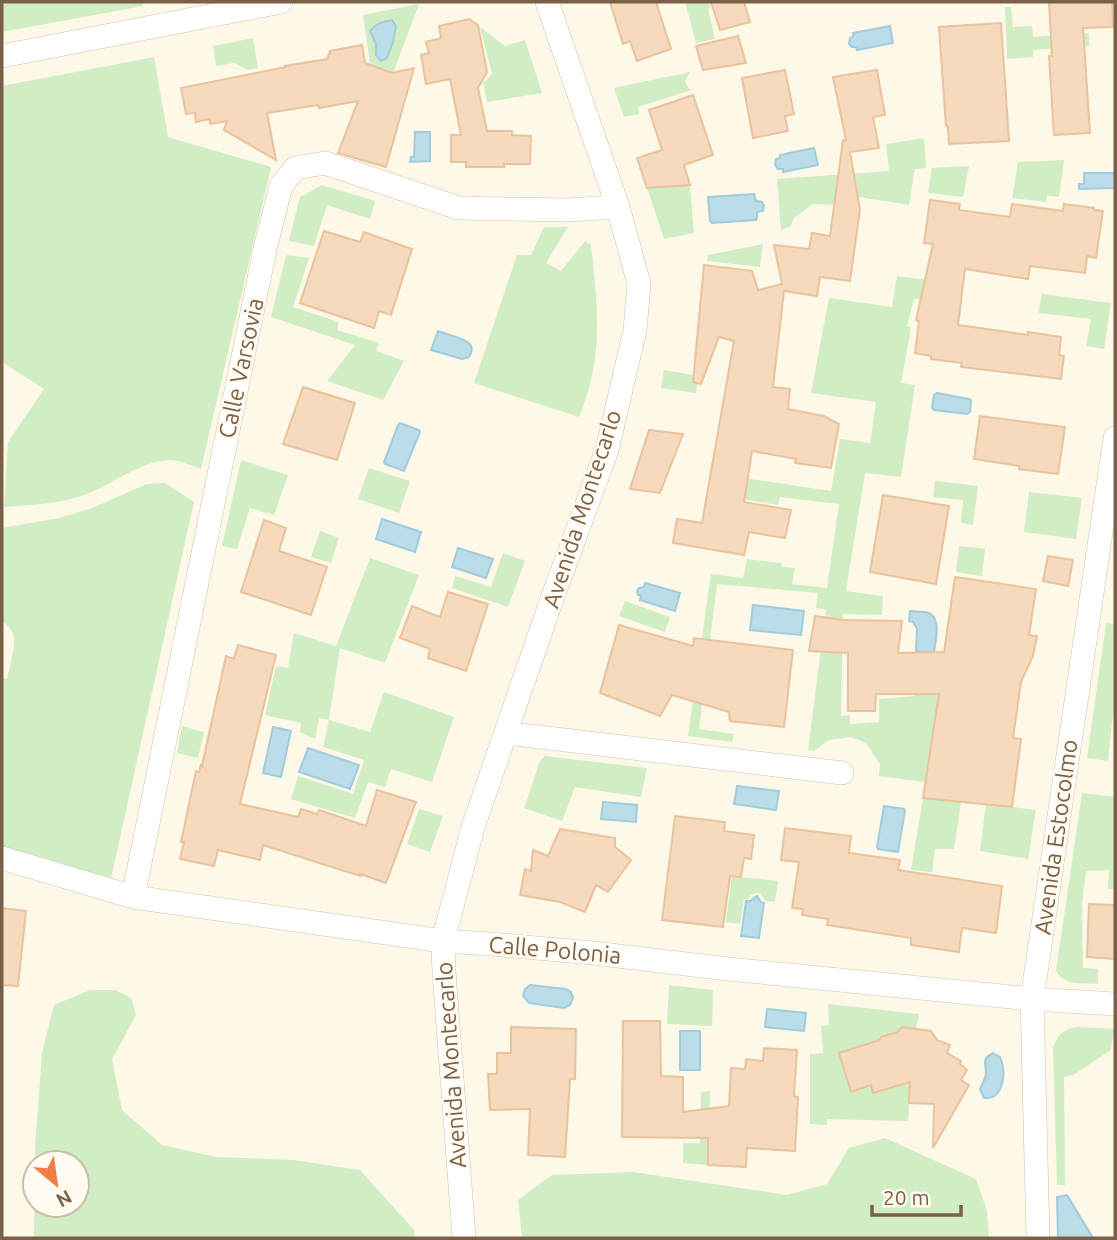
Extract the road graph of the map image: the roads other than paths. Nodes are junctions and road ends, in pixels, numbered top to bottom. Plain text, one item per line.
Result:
1 (281, 2) edge
2 (547, 2) edge
3 (2, 56) edge
4 (618, 207) junction
5 (1115, 438) edge
6 (506, 733) junction
7 (842, 773) dead end
8 (2, 858) edge
9 (133, 897) junction
10 (443, 941) junction
11 (1032, 999) junction
12 (1115, 1004) edge
13 (464, 1238) edge
14 (1038, 1238) edge

1 - 3 street
2 - 4 street, Avenida Montecarlo
4 - 6 street, Avenida Montecarlo
4 - 9 street, Calle Varsovia
5 - 11 street, Avenida Estocolmo
6 - 7 street
6 - 10 street, Avenida Montecarlo
8 - 9 street, Calle Polonia
9 - 10 street, Calle Polonia
10 - 11 street, Calle Polonia
10 - 13 street, Avenida Montecarlo
11 - 12 street, Calle Polonia
11 - 14 street, Avenida Estocolmo

